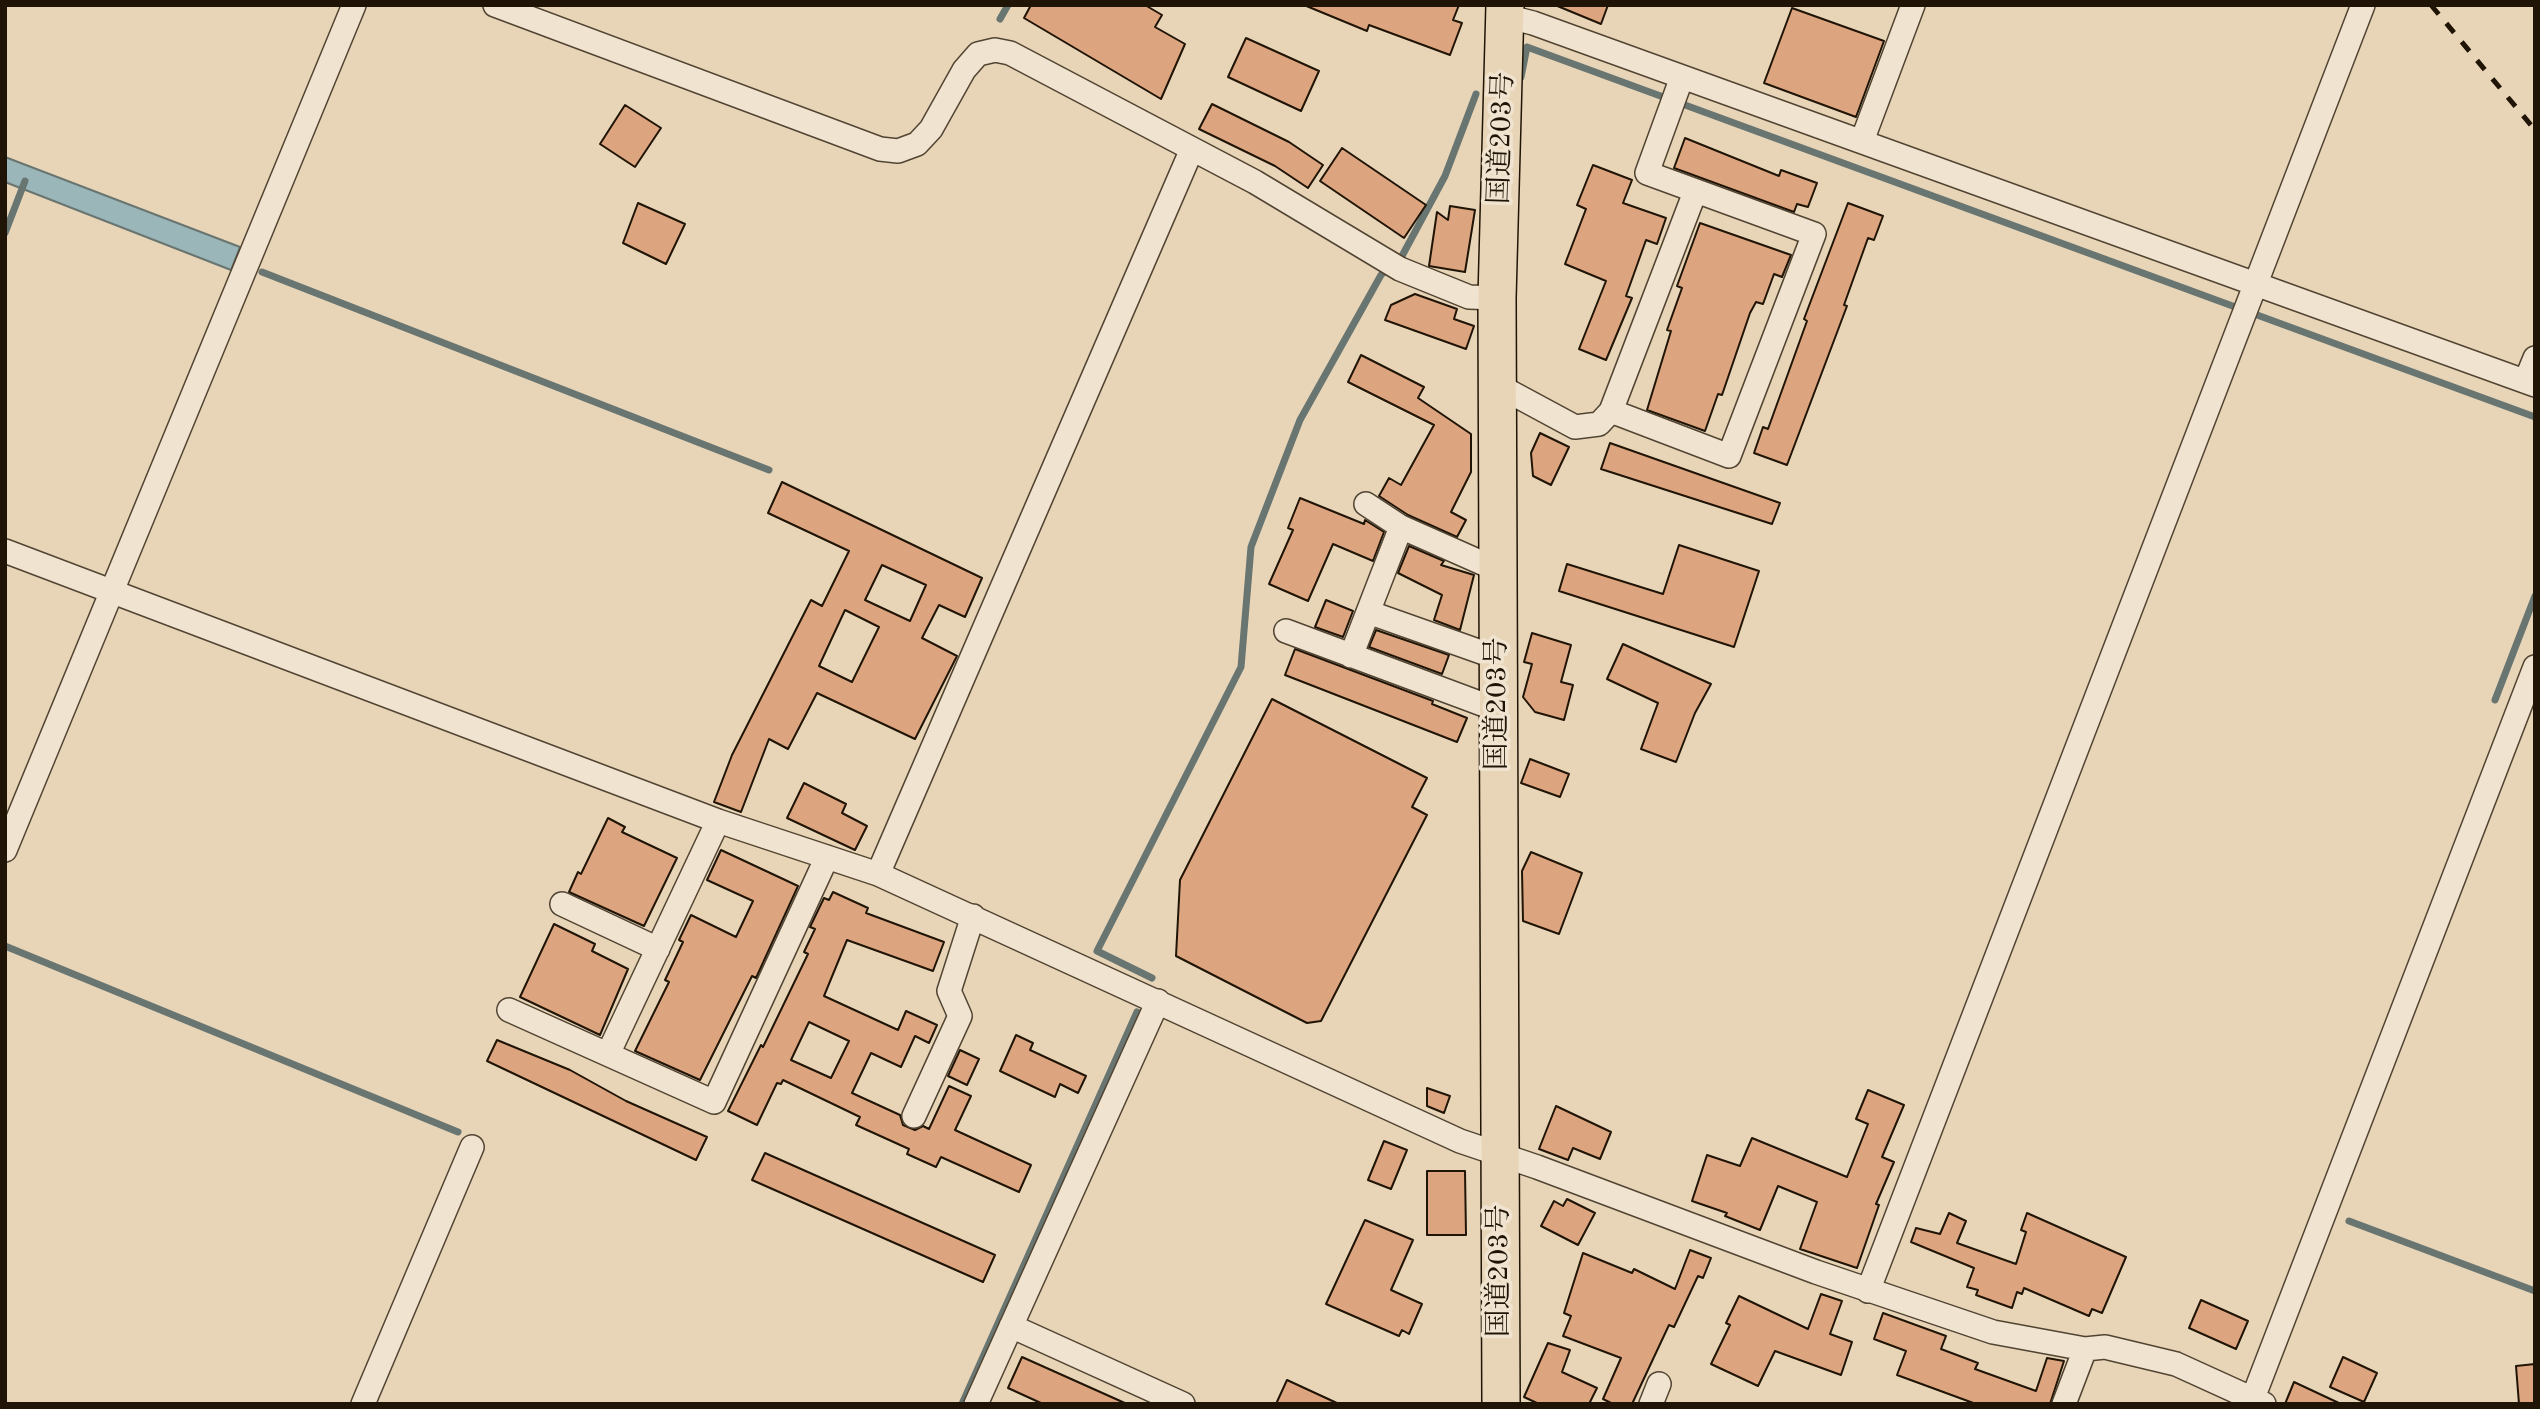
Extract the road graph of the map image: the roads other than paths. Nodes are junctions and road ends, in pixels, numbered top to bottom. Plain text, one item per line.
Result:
1 (354, 5) edge
2 (495, 5) edge
3 (1913, 5) edge
4 (2363, 5) edge
5 (1505, 10) edge
6 (1682, 76) junction
7 (1862, 141) junction
8 (1192, 149) junction
9 (1695, 192) junction
10 (2255, 283) junction
11 (1497, 298) junction
12 (2535, 358) edge
13 (2530, 382) edge
14 (1497, 385) junction
15 (1611, 411) junction
16 (1366, 504) dead end
17 (1401, 527) junction
18 (5, 551) edge
19 (1498, 570) junction
20 (112, 591) junction
21 (1368, 612) junction
22 (1286, 631) dead end
23 (1351, 656) junction
24 (1498, 658) junction
25 (2535, 667) edge
26 (1498, 710) junction
27 (718, 821) junction
28 (5, 850) edge
29 (827, 857) junction
30 (877, 874) junction
31 (562, 904) dead end
32 (973, 916) junction
33 (658, 949) junction
34 (1158, 1001) junction
35 (509, 1010) dead end
36 (608, 1054) junction
37 (914, 1116) dead end
38 (472, 1147) dead end
39 (1500, 1154) junction
40 (1868, 1291) junction
41 (1011, 1326) junction
42 (2085, 1349) junction
43 (2258, 1401) edge
44 (363, 1404) edge
45 (976, 1404) edge
46 (1183, 1404) edge
47 (1501, 1404) edge
48 (2064, 1404) edge

1 - 20 street
2 - 8 street
3 - 7 street
4 - 10 street
5 - 6 street
5 - 11 highway, 国道203号
6 - 7 street
6 - 9 street
7 - 10 street
8 - 11 street
8 - 30 street
9 - 15 street
9 - 15 street
10 - 13 street
10 - 40 street
11 - 14 highway, 国道203号
12 - 13 street
14 - 15 street
14 - 19 highway, 国道203号
16 - 17 street
17 - 19 street
17 - 21 street
18 - 20 street
19 - 24 highway, 国道203号
20 - 27 street
20 - 28 street
21 - 23 street
21 - 24 street
22 - 23 street
23 - 26 street
24 - 26 highway, 国道203号
25 - 43 street
26 - 39 highway, 国道203号
27 - 29 street
27 - 33 street
29 - 30 street
29 - 36 street
30 - 32 street
31 - 33 street
32 - 34 street
32 - 37 street
33 - 36 street
34 - 39 street
34 - 41 street
35 - 36 street
38 - 44 street
39 - 40 street
39 - 47 highway, 国道203号
40 - 42 street
41 - 45 street
41 - 46 street
42 - 43 street
42 - 48 street

